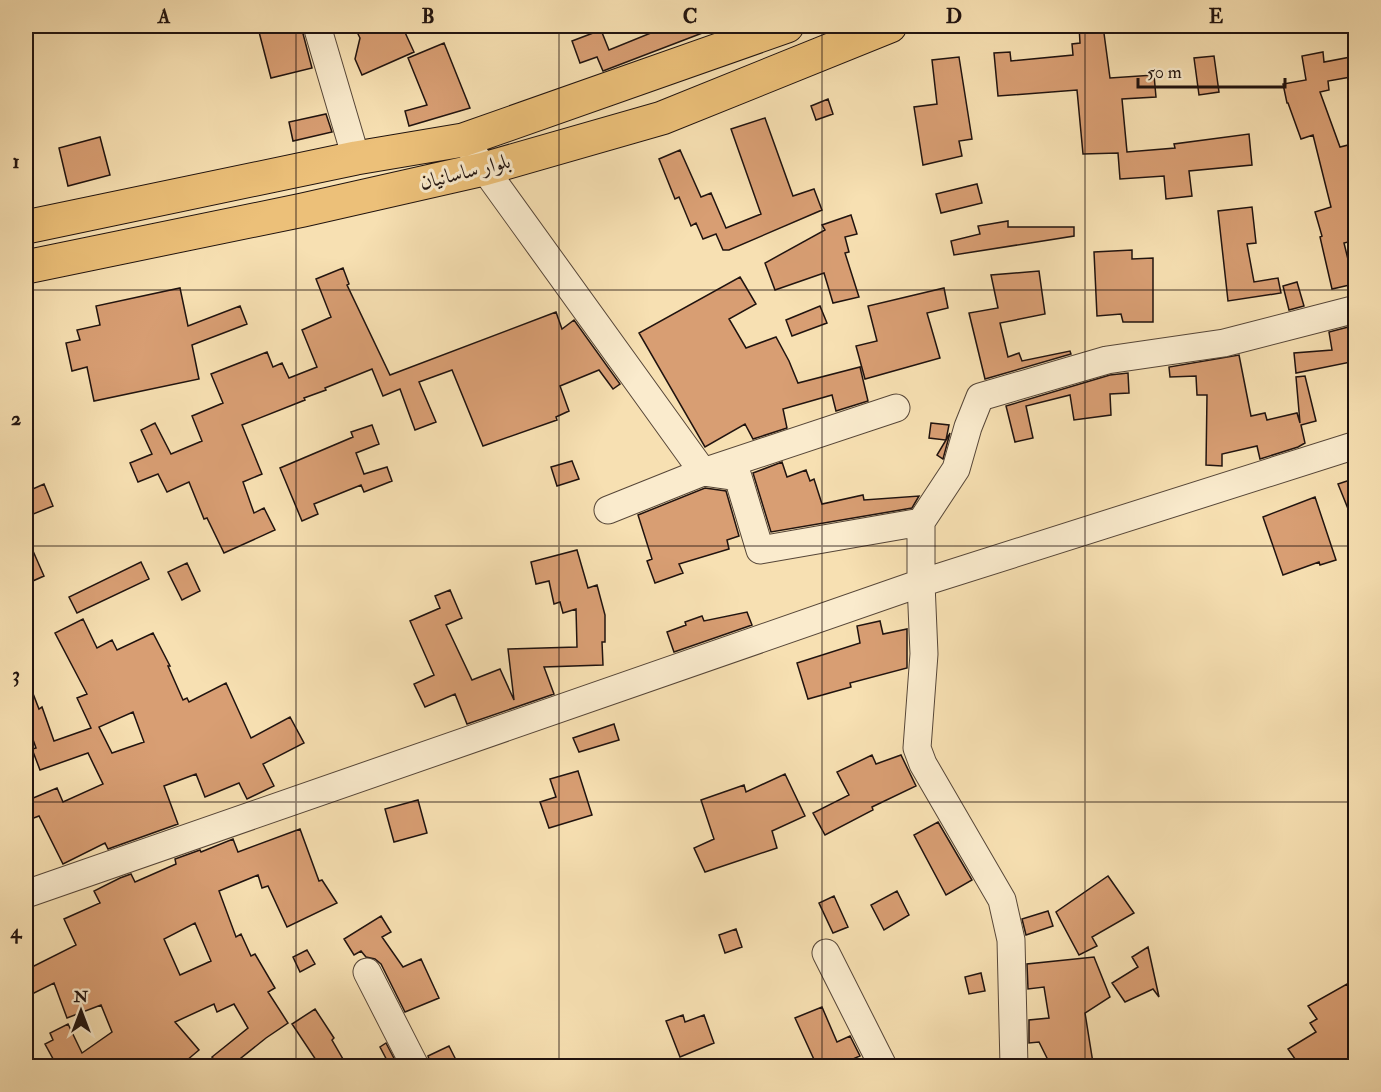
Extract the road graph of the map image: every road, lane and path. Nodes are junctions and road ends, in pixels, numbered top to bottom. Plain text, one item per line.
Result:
1 (317, 26) edge
2 (787, 26) edge
3 (890, 26) edge
4 (463, 140) junction
5 (356, 158) junction
6 (484, 169) junction
7 (26, 227) edge
8 (26, 267) edge
9 (1356, 309) edge
10 (896, 408) dead end
11 (1356, 445) edge
12 (703, 472) junction
13 (608, 510) dead end
14 (921, 522) junction
15 (921, 583) junction
16 (26, 894) edge
17 (826, 953) dead end
18 (367, 972) dead end
19 (415, 1066) edge
20 (883, 1066) edge
21 (1014, 1066) edge

1 - 5 street
2 - 4 highway, بلوار ساسانیان
3 - 6 highway, بلوار ساسانیان
4 - 5 highway, بلوار ساسانیان
4 - 6 street
5 - 7 highway, بلوار ساسانیان
6 - 8 highway, بلوار ساسانیان
6 - 12 street
9 - 14 street
10 - 12 street
11 - 15 street
12 - 13 street
12 - 14 street
14 - 15 street
15 - 16 street
15 - 21 street
17 - 20 street
18 - 19 street

